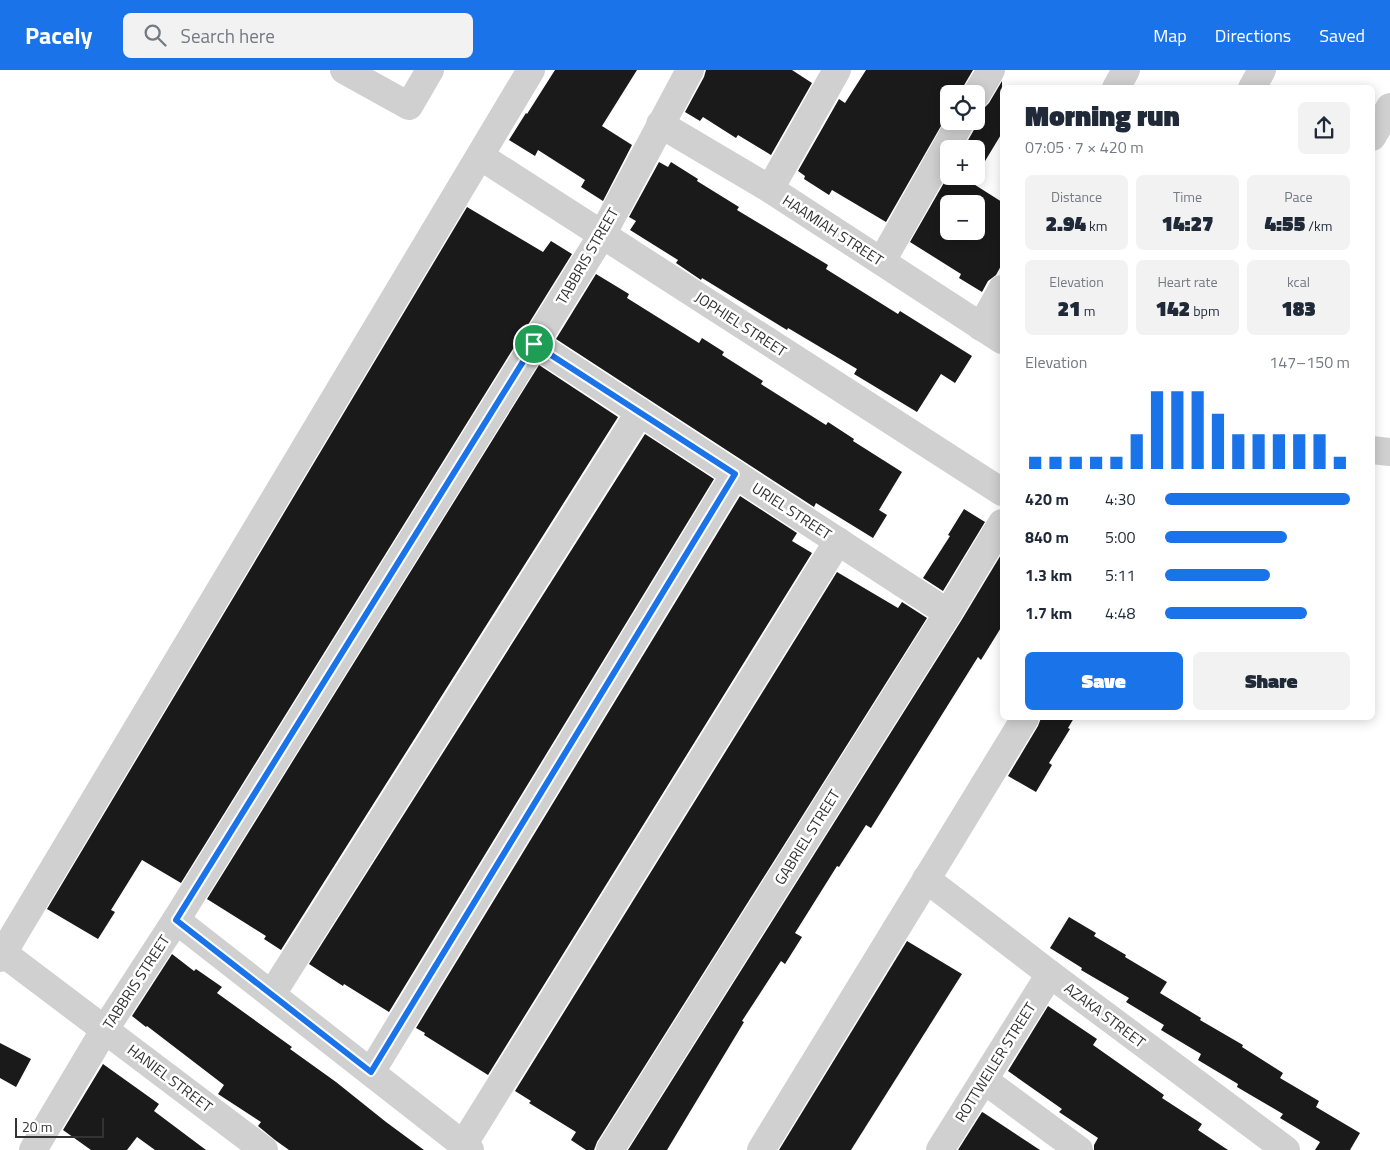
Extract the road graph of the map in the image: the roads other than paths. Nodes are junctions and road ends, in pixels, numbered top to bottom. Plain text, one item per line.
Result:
1 (344, 70) edge
2 (430, 70) edge
3 (531, 70) edge
4 (690, 70) edge
5 (837, 70) edge
6 (991, 70) edge
7 (1126, 70) edge
8 (1262, 70) edge
9 (982, 85) edge
10 (1118, 85) edge
11 (1254, 85) edge
12 (1390, 107) edge
13 (660, 124) junction
14 (957, 130) edge
15 (1375, 132) edge
16 (480, 156) junction
17 (770, 189) junction
18 (602, 235) junction
19 (882, 261) junction
20 (1000, 298) edge
21 (992, 333) edge
22 (534, 344) junction
23 (640, 412) junction
24 (1375, 450) edge
25 (1390, 452) edge
26 (735, 474) junction
27 (1000, 491) edge
28 (1000, 526) edge
29 (838, 542) junction
30 (948, 613) junction
31 (1024, 720) edge
32 (926, 879) junction
33 (176, 920) junction
34 (2, 956) edge
35 (1050, 974) junction
36 (272, 994) junction
37 (105, 1029) junction
38 (371, 1072) junction
39 (984, 1080) junction
40 (41, 1147) edge
41 (466, 1147) edge
42 (264, 1150) edge
43 (610, 1150) edge
44 (761, 1150) edge
45 (940, 1150) edge
46 (1079, 1150) edge
47 (1286, 1150) edge

1 - 2 street
3 - 16 street
4 - 13 street, TABBRIS STREET
5 - 17 street
6 - 9 street
7 - 10 street
8 - 11 street
12 - 15 street
13 - 17 street, HAAMIAH STREET
13 - 18 street, TABBRIS STREET
14 - 19 street
16 - 18 street, JOPHIEL STREET
16 - 34 street
17 - 19 street, HAAMIAH STREET
18 - 22 street, TABBRIS STREET
18 - 27 street, JOPHIEL STREET
19 - 21 street, HAAMIAH STREET
20 - 21 street
22 - 23 street, URIEL STREET
22 - 33 street, TABBRIS STREET
23 - 26 street, URIEL STREET
23 - 36 street
24 - 25 street
26 - 29 street, URIEL STREET
26 - 38 street
28 - 30 street, GABRIEL STREET
29 - 30 street, URIEL STREET
29 - 41 street
30 - 43 street, GABRIEL STREET
31 - 32 street
32 - 35 street, AZAKA STREET
32 - 44 street
33 - 36 street
33 - 37 street, TABBRIS STREET
34 - 37 street, HANIEL STREET
35 - 39 street, ROTTWEILER STREET
35 - 47 street, AZAKA STREET
36 - 38 street
37 - 40 street, TABBRIS STREET
37 - 42 street, HANIEL STREET
38 - 41 street
39 - 45 street, ROTTWEILER STREET
39 - 46 street

